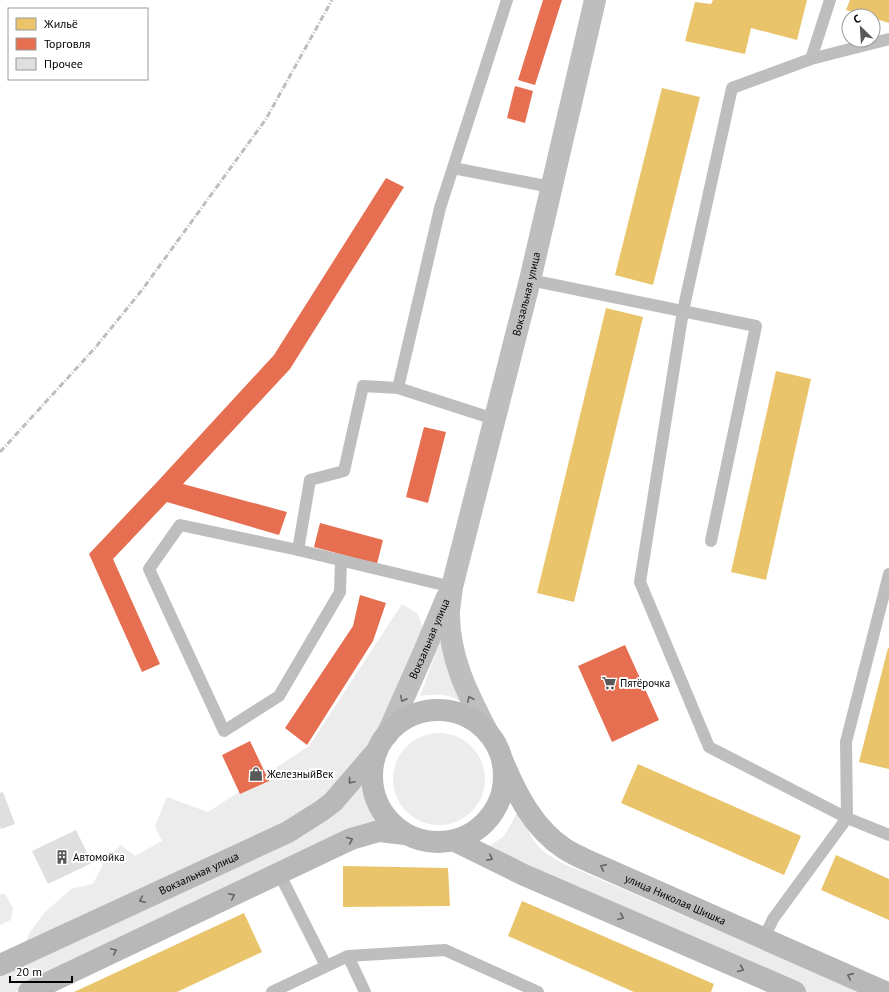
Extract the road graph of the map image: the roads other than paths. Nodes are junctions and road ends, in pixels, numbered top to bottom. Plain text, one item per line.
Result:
1 (507, 0) edge
2 (595, 0) edge
3 (830, 0) edge
4 (889, 39) edge
5 (811, 58) junction
6 (453, 168) junction
7 (551, 187) junction
8 (530, 280) junction
9 (683, 311) junction
10 (398, 388) junction
11 (494, 419) junction
12 (711, 541) dead end
13 (298, 550) junction
14 (341, 560) junction
15 (889, 574) edge
16 (452, 587) junction
17 (488, 733) junction
18 (381, 743) junction
19 (502, 762) junction
20 (847, 818) junction
21 (405, 834) junction
22 (889, 834) edge
23 (455, 841) junction
24 (279, 873) junction
25 (764, 938) junction
26 (348, 956) junction
27 (0, 965) edge
28 (326, 966) junction
29 (29, 992) edge
30 (272, 992) edge
31 (364, 992) edge
32 (538, 992) edge
33 (795, 992) edge
34 (886, 992) edge

1 - 6 lane
2 - 7 street, Вокзальная улица
3 - 5 lane
4 - 5 lane
5 - 9 lane
6 - 7 lane
6 - 10 lane
7 - 8 street, Вокзальная улица
8 - 9 lane
8 - 11 street, Вокзальная улица
9 - 12 lane
9 - 20 lane
10 - 11 lane
10 - 13 lane
11 - 16 street, Вокзальная улица
13 - 14 lane
13 - 14 lane
14 - 16 lane
15 - 20 lane
17 -> 16 street, Вокзальная улица
16 -> 18 street, Вокзальная улица
17 - 18 main road
17 - 19 main road
18 - 21 main road
18 -> 27 main road, Вокзальная улица
19 - 23 main road
25 -> 19 main road, улица Николая Шишка
20 - 22 lane
20 - 25 lane
21 - 23 main road
24 -> 21 main road
23 -> 33 main road
24 - 28 lane
29 -> 24 main road
34 -> 25 main road, улица Николая Шишка
26 - 28 lane
26 - 31 lane
26 - 32 lane
28 - 30 lane

